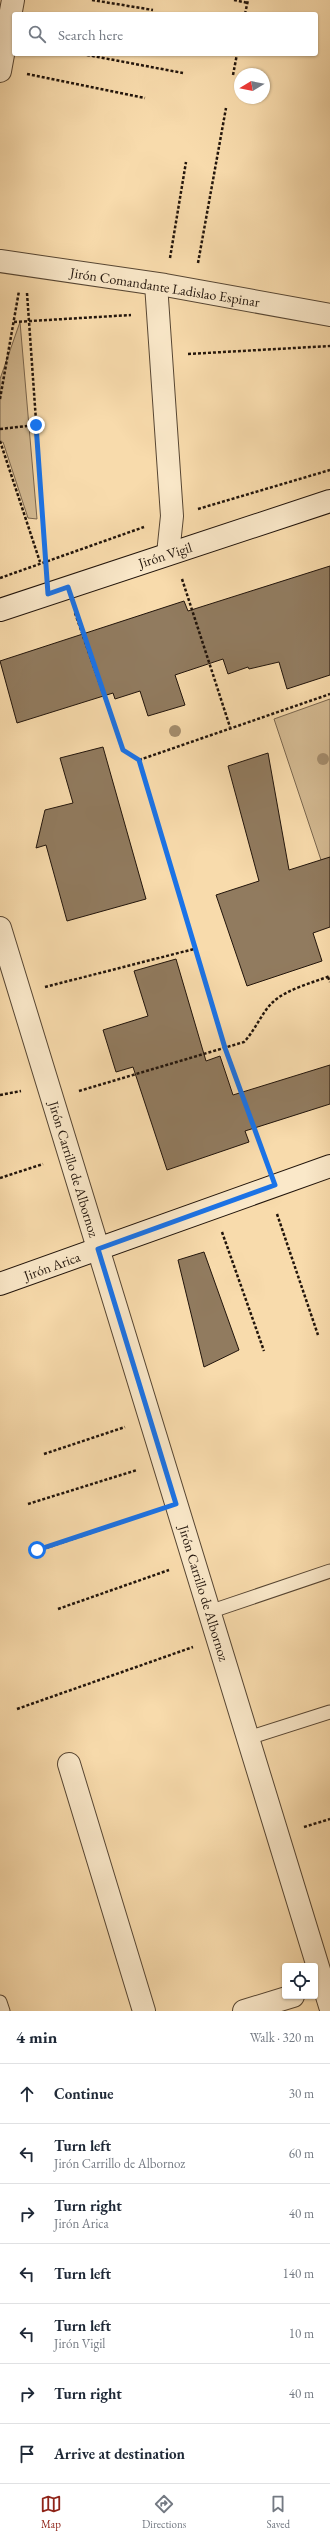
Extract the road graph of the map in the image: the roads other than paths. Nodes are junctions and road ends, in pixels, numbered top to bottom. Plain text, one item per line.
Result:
1 (13, 0) edge
2 (0, 70) edge
3 (0, 261) edge
4 (161, 285) junction
5 (330, 315) edge
6 (330, 500) edge
7 (171, 554) junction
8 (0, 610) edge
9 (0, 928) edge
10 (330, 1166) edge
11 (98, 1249) junction
12 (0, 1284) edge
13 (330, 1571) edge
14 (210, 1612) junction
15 (330, 1712) edge
16 (248, 1738) junction
17 (69, 1764) dead end
18 (325, 1992) edge
19 (283, 1999) edge
20 (0, 2002) edge
21 (3, 2011) edge
22 (144, 2011) edge
23 (244, 2011) edge

1 - 2 street
3 - 4 street, Jirón Comandante Ladislao Espinar
4 - 5 street, Jirón Comandante Ladislao Espinar
4 - 7 street
6 - 7 street, Jirón Vigil
7 - 8 street, Jirón Vigil
9 - 11 street, Jirón Carrillo de Albornoz
10 - 11 street, Jirón Arica
11 - 12 street, Jirón Arica
11 - 14 street, Jirón Carrillo de Albornoz
13 - 14 lane
14 - 16 street, Jirón Carrillo de Albornoz
15 - 16 lane
16 - 18 street, Jirón Carrillo de Albornoz
17 - 22 street
19 - 23 street
20 - 21 lane

